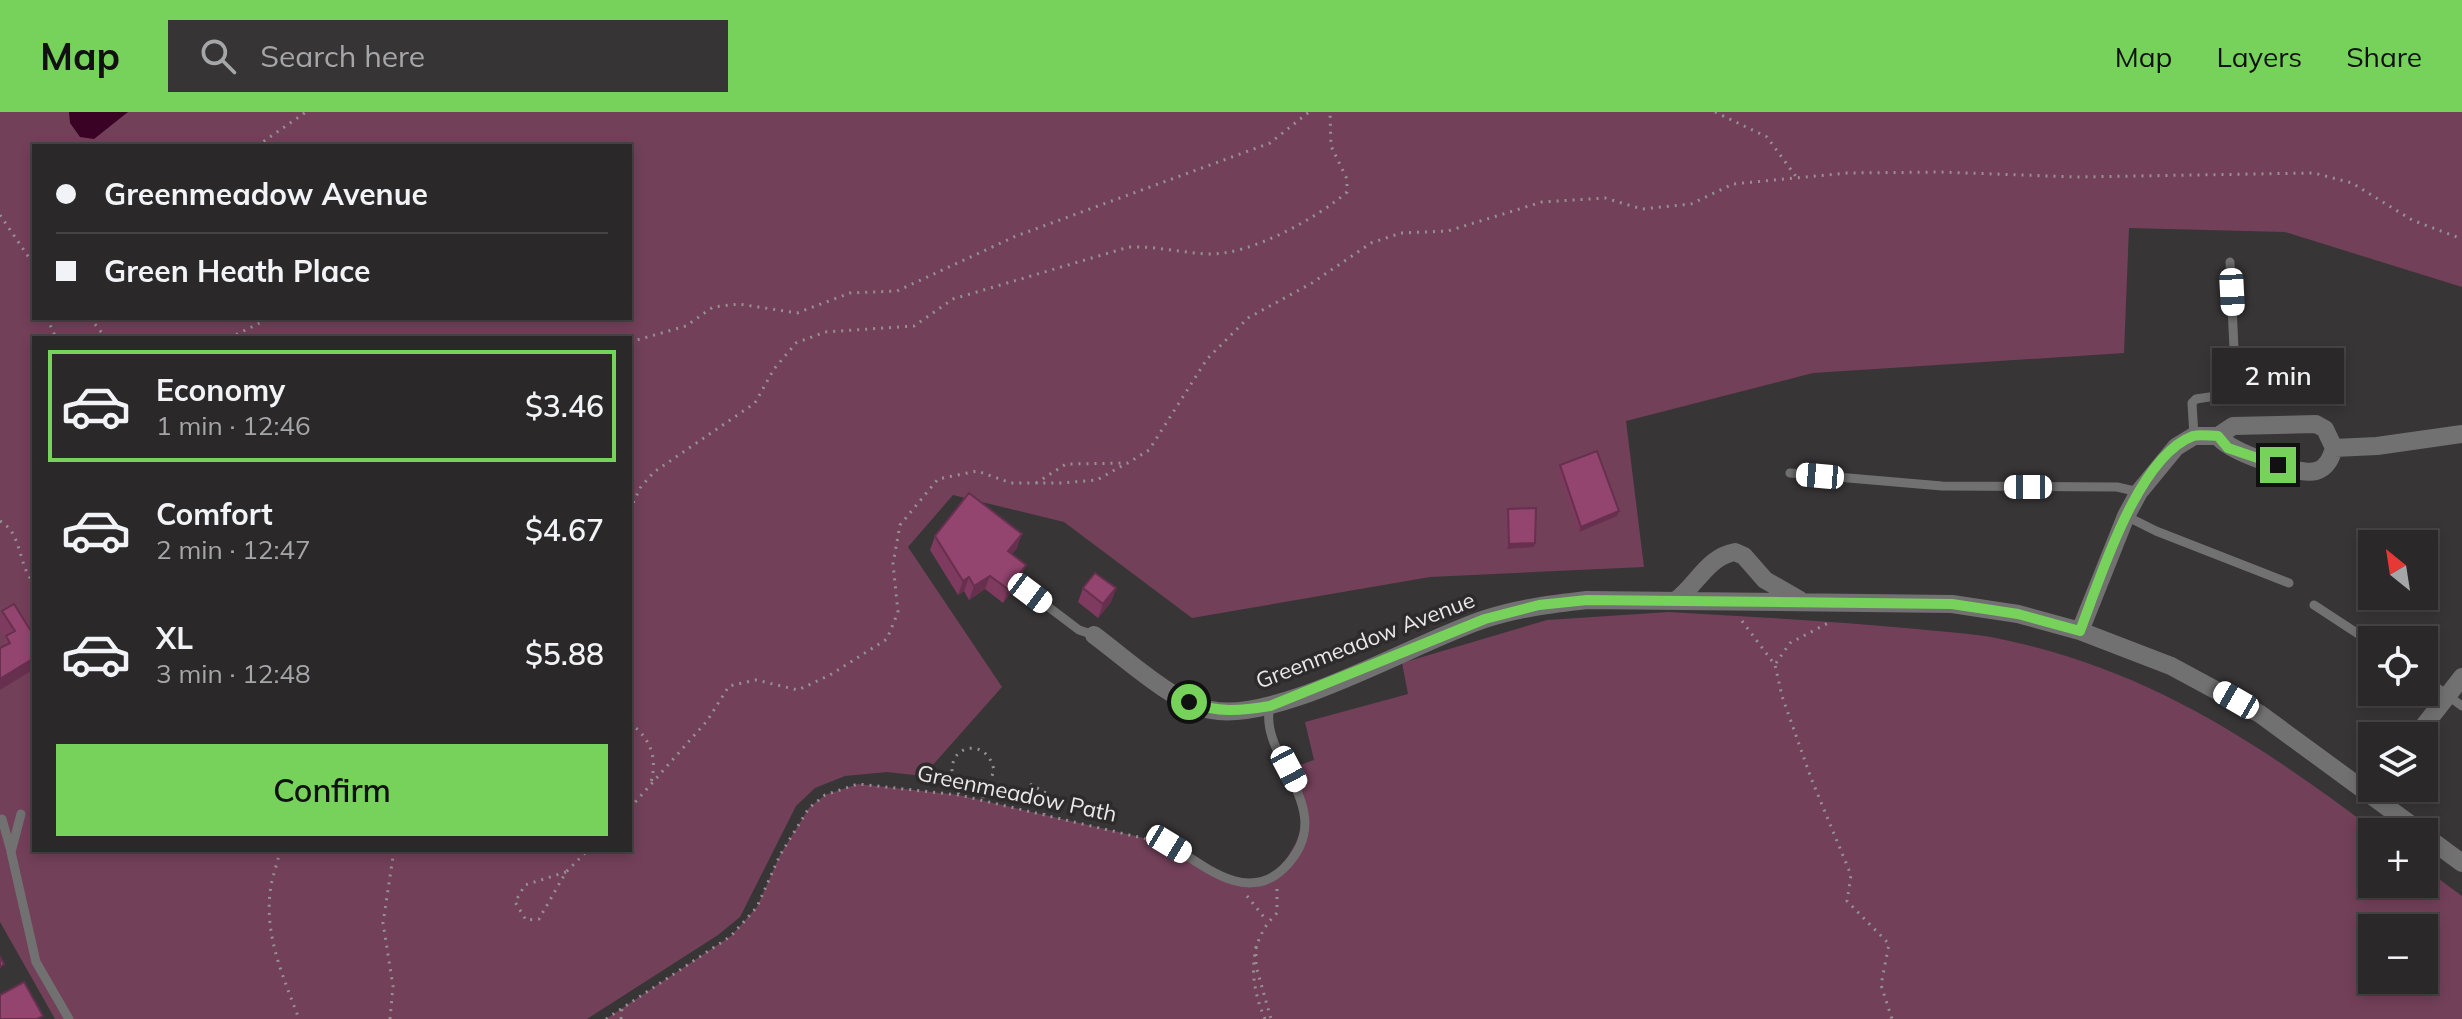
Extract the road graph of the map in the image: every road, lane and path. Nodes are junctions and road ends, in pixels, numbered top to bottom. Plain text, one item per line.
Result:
1 (306, 112) edge
2 (1309, 112) edge
3 (1330, 112) edge
4 (1715, 112) edge
5 (260, 144) edge
6 (1797, 178) junction
7 (0, 215) edge
8 (2462, 239) edge
9 (32, 262) edge
10 (2230, 262) dead end
11 (92, 320) edge
12 (266, 320) edge
13 (104, 336) edge
14 (233, 336) edge
15 (632, 341) edge
16 (2462, 434) edge
17 (2194, 436) junction
18 (2218, 436) junction
19 (2334, 448) junction
20 (1128, 463) junction
21 (1790, 473) dead end
22 (1036, 483) junction
23 (2139, 492) junction
24 (632, 506) edge
25 (2126, 516) junction
26 (0, 521) edge
27 (32, 579) edge
28 (2289, 583) dead end
29 (1030, 593) dead end
30 (1800, 600) junction
31 (1675, 601) junction
32 (1857, 601) junction
33 (1735, 603) junction
34 (2314, 605) dead end
35 (2080, 631) junction
36 (2358, 634) edge
37 (1094, 635) joint
38 (1775, 665) junction
39 (2462, 677) edge
40 (2438, 688) edge
41 (2455, 700) edge
42 (1270, 706) junction
43 (2431, 722) edge
44 (632, 725) edge
45 (2358, 781) edge
46 (1030, 784) dead end
47 (649, 789) junction
48 (959, 795) junction
49 (982, 800) junction
50 (2385, 802) edge
51 (632, 806) edge
52 (21, 814) dead end
53 (1044, 814) junction
54 (2404, 818) edge
55 (2, 819) dead end
56 (1169, 844) joint
57 (2438, 845) edge
58 (11, 852) junction
59 (280, 852) edge
60 (394, 852) edge
61 (586, 852) edge
62 (2462, 863) edge
63 (566, 872) junction
64 (1274, 878) junction
65 (1256, 946) junction
66 (622, 1008) junction
67 (69, 1019) edge
68 (299, 1019) edge
69 (390, 1019) edge
70 (606, 1019) edge
71 (621, 1019) edge
72 (1265, 1019) edge
73 (1271, 1019) edge
74 (1892, 1019) edge

1 - 5 path
2 - 15 path
3 - 24 path
4 - 6 path
6 - 8 path
6 - 20 path
7 - 9 path
10 - 17 lane
11 - 13 path
12 - 14 path
16 - 19 street
17 - 18 street
17 - 23 street
18 - 19 street
18 - 19 street
20 - 22 path
20 - 22 path
21 - 23 lane
22 - 47 path
23 - 25 street
25 - 28 lane
25 - 35 street
26 - 27 path
29 - 37 lane
30 - 31 street, Greenmeadow Avenue
30 - 32 street, Greenmeadow Avenue
30 - 33 street, Greenmeadow Avenue
31 - 33 street, Greenmeadow Avenue
31 - 42 street, Greenmeadow Avenue
32 - 35 street, Greenmeadow Avenue
32 - 38 path
33 - 38 path
34 - 36 lane
35 - 45 street, Greenmeadow Avenue
37 - 42 street, Greenmeadow Avenue
38 - 74 path
39 - 41 street
40 - 41 lane
41 - 43 street
42 - 64 lane
44 - 47 path
46 - 53 path
47 - 51 path
48 - 49 path, Greenmeadow Path
48 - 49 path
48 - 66 path, Greenmeadow Path
49 - 53 path, Greenmeadow Path
50 - 54 street, Greenmeadow Avenue
52 - 58 lane
53 - 56 path, Greenmeadow Path
55 - 58 lane
56 - 64 lane
57 - 62 street, Greenmeadow Avenue
58 - 67 lane
59 - 68 path
60 - 69 path
61 - 63 path
63 - 63 path
64 - 65 path
65 - 72 path
65 - 73 path
66 - 70 path, Greenmeadow Path
66 - 71 path

